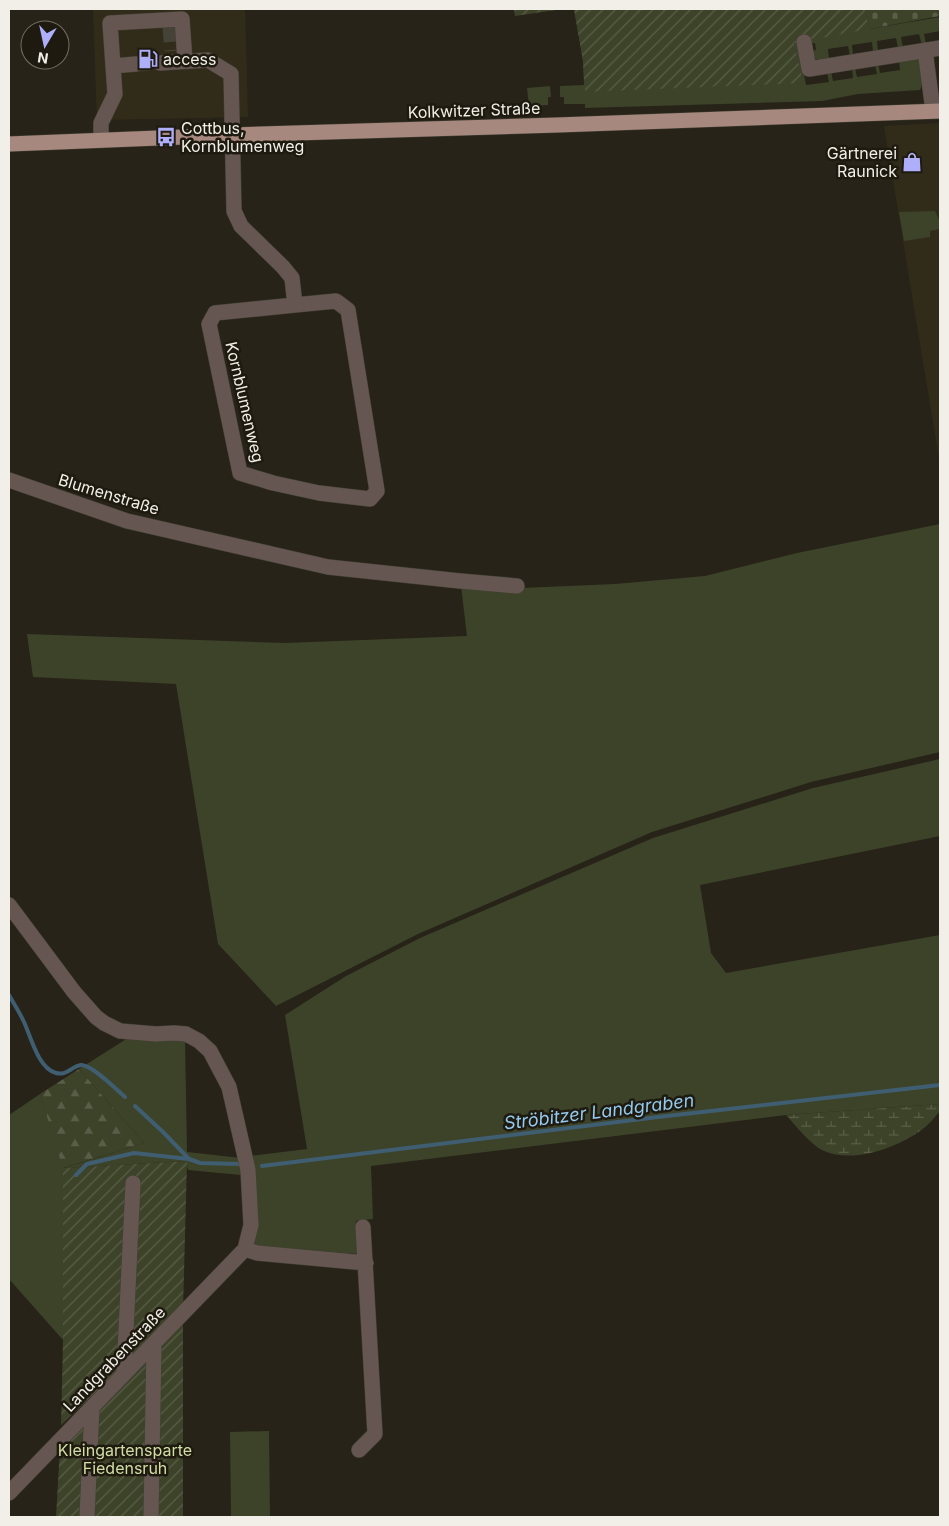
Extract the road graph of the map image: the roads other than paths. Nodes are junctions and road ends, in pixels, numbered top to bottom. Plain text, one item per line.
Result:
1 (804, 42) dead end
2 (933, 49) edge
3 (136, 64) tunnel mouth
4 (113, 66) junction
5 (937, 111) edge
6 (233, 135) junction
7 (101, 140) junction
8 (9, 144) edge
9 (296, 305) junction
10 (9, 480) edge
11 (517, 586) dead end
12 (9, 905) edge
13 (133, 1183) dead end
14 (363, 1227) dead end
15 (245, 1249) junction
16 (366, 1263) junction
17 (154, 1343) junction
18 (124, 1374) junction
19 (92, 1407) junction
20 (359, 1450) dead end
21 (9, 1493) edge
22 (87, 1517) edge
23 (152, 1517) edge

1 - 2 street
2 - 5 street
3 - 4 street
4 - 6 street
4 - 7 street
5 - 6 main road, Kolkwitzer Straße
6 - 7 main road, Kolkwitzer Straße
6 - 9 street
7 - 8 main road, Kolkwitzer Straße
9 - 9 street, Kornblumenweg
10 - 11 street, Blumenstraße
12 - 15 street
13 - 18 street
14 - 16 street
15 - 16 street
15 - 17 street, Landgrabenstraße
16 - 20 street
17 - 18 street, Landgrabenstraße
17 - 23 street
18 - 19 street, Landgrabenstraße
19 - 21 street, Landgrabenstraße
19 - 22 street

